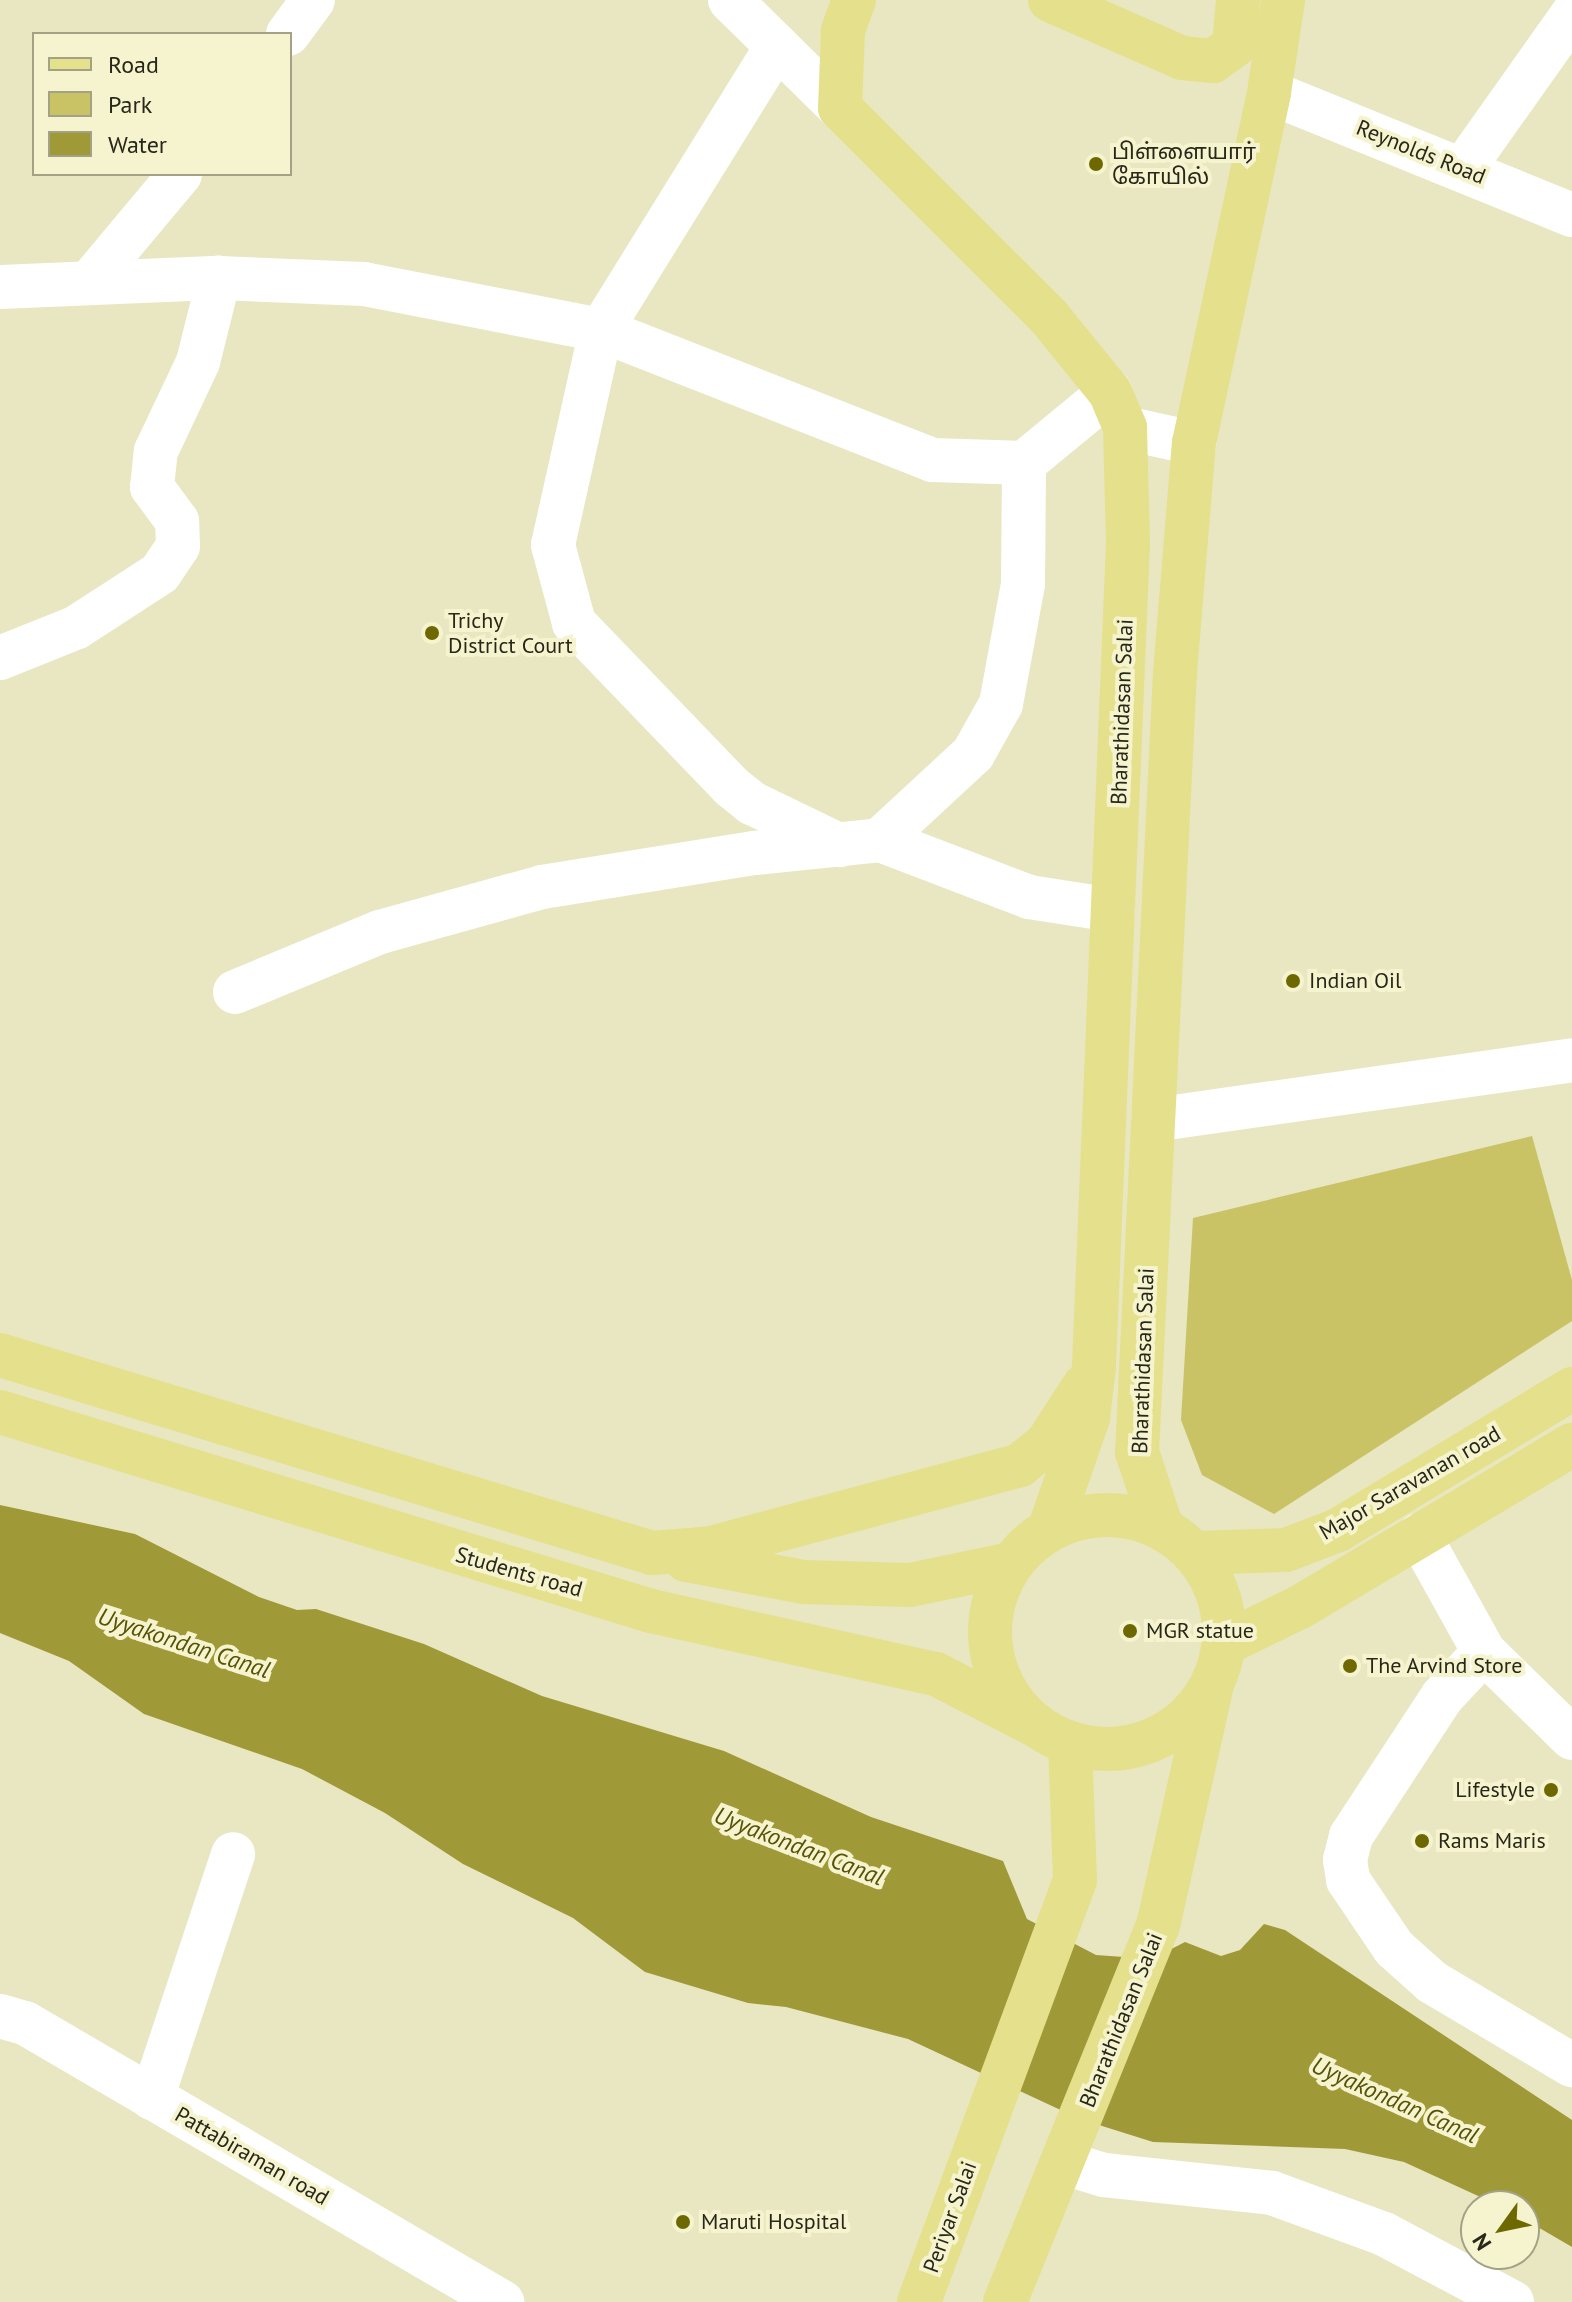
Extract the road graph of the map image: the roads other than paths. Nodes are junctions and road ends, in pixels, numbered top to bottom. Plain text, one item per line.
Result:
1 (313, 0) edge
2 (730, 0) edge
3 (854, 0) edge
4 (1050, 0) edge
5 (1238, 0) edge
6 (1283, 0) edge
7 (1572, 15) edge
8 (289, 32) edge
9 (777, 46) junction
10 (1269, 92) junction
11 (840, 108) junction
12 (1463, 169) junction
13 (178, 176) edge
14 (1572, 215) edge
15 (219, 278) junction
16 (89, 283) junction
17 (0, 287) edge
18 (601, 330) junction
19 (1118, 410) junction
20 (1194, 443) junction
21 (1024, 463) junction
22 (0, 658) edge
23 (860, 842) junction
24 (1113, 910) junction
25 (235, 992) dead end
26 (1572, 1060) edge
27 (1153, 1120) junction
28 (0, 1355) edge
29 (1094, 1366) junction
30 (1572, 1389) edge
31 (0, 1412) edge
32 (1572, 1445) edge
33 (1049, 1530) junction
34 (1419, 1535) junction
35 (1178, 1540) junction
36 (652, 1553) junction
37 (1011, 1564) junction
38 (1224, 1644) junction
39 (1484, 1652) junction
40 (1211, 1687) junction
41 (1053, 1735) junction
42 (1572, 1738) edge
43 (233, 1854) dead end
44 (0, 2016) edge
45 (1572, 2065) edge
46 (152, 2098) junction
47 (1064, 2163) junction
48 (936, 2255) junction
49 (502, 2302) edge
50 (902, 2302) edge
51 (919, 2302) edge
52 (1005, 2302) edge
53 (1512, 2302) edge

1 - 8 street
2 - 9 street
3 - 11 main road
4 - 5 main road
6 - 10 main road, Bharathidasan Salai
7 - 12 street
9 - 11 street
9 - 18 street
10 - 12 street, Reynolds Road
10 - 20 main road, Bharathidasan Salai
11 - 19 main road
12 - 14 street, Reynolds Road
13 - 16 street
15 - 16 street
15 - 18 street
15 - 22 street
16 - 17 street
18 - 21 street
18 - 23 street
19 - 20 street
19 - 21 street
19 - 24 main road, Bharathidasan Salai
20 - 27 main road, Bharathidasan Salai
21 - 23 street
23 - 24 street
23 - 25 street
24 - 29 main road, Bharathidasan Salai
26 - 27 street
27 - 35 main road, Bharathidasan Salai
28 - 36 main road
29 - 33 main road, Bharathidasan Salai
29 - 36 main road
30 - 35 main road, Major Saravanan road
31 - 41 main road, Students road
32 - 34 main road
33 - 35 main road
33 - 37 main road
34 - 38 main road
34 - 39 street
35 - 38 main road
36 - 37 main road
37 - 41 main road
38 - 40 main road
39 - 42 street
39 - 45 street
40 - 41 main road
40 - 47 main road, Bharathidasan Salai
41 - 48 main road, Periyar Salai
43 - 46 street
44 - 46 street, Pattabiraman road
46 - 49 street, Pattabiraman road
47 - 52 main road
47 - 53 street
48 - 50 street
48 - 51 main road, Periyar Salai

